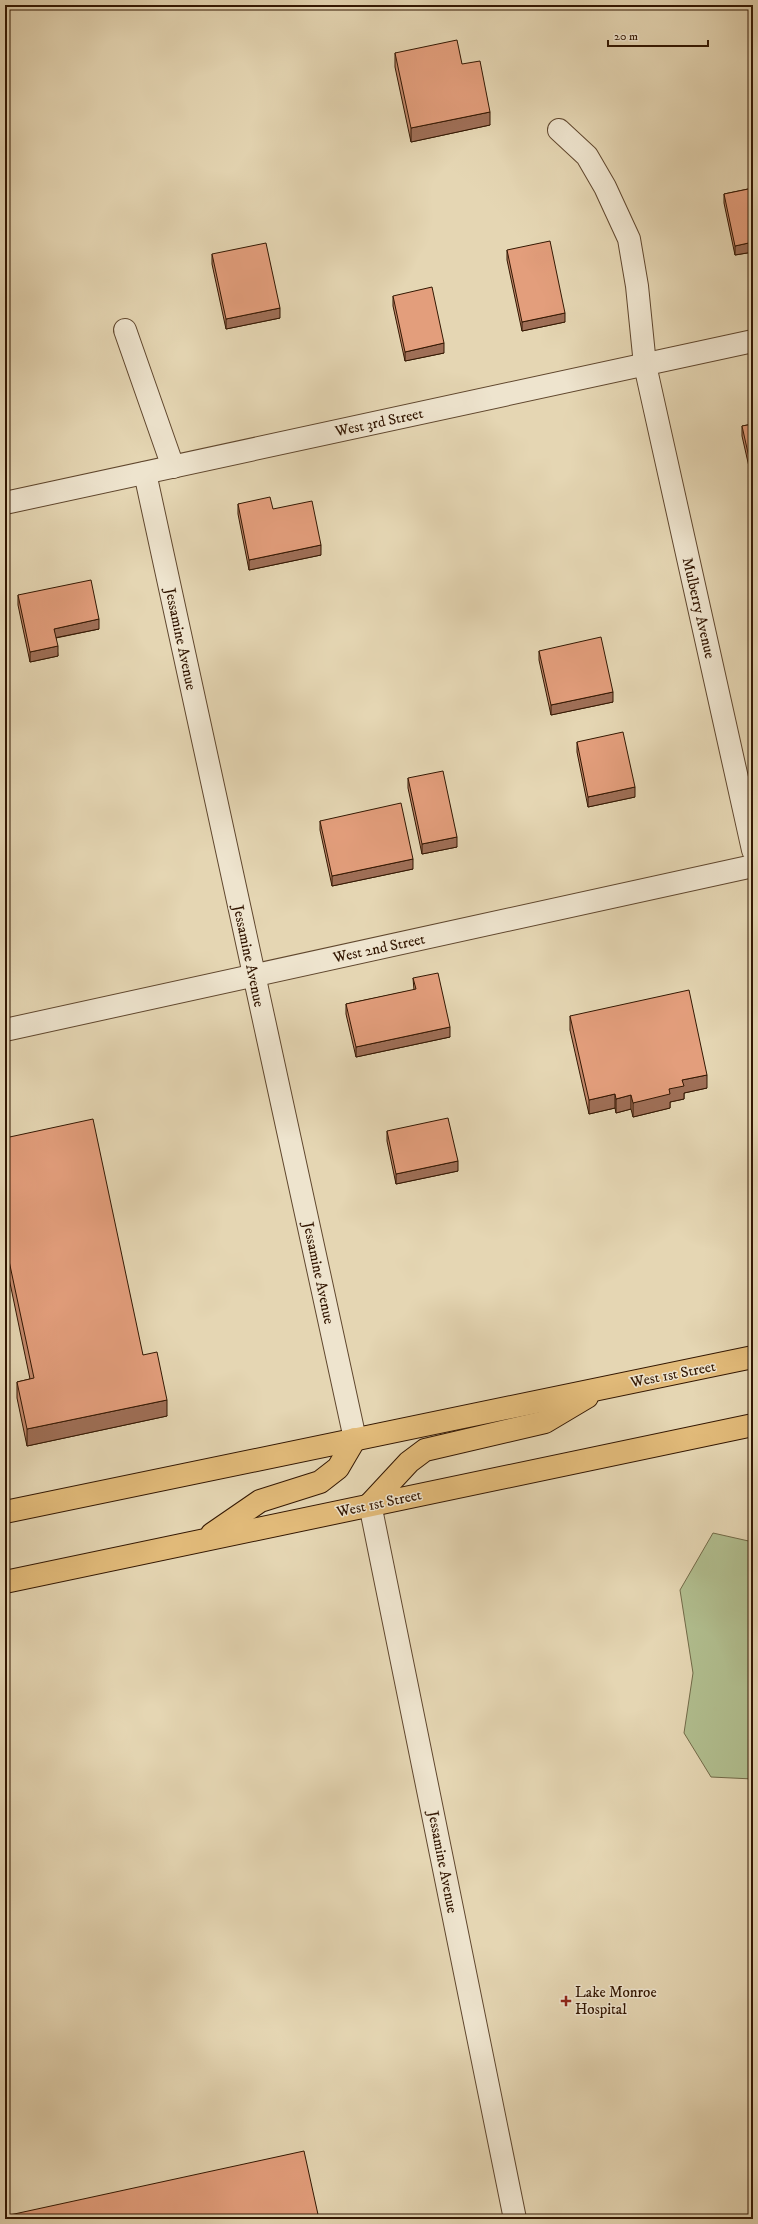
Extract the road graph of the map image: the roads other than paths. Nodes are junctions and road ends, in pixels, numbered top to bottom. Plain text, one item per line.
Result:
1 (559, 130) dead end
2 (125, 330) dead end
3 (753, 341) edge
4 (645, 365) junction
5 (173, 467) junction
6 (145, 472) junction
7 (5, 503) edge
8 (753, 850) edge
9 (753, 866) edge
10 (253, 976) junction
11 (5, 1030) edge
12 (753, 1357) edge
13 (602, 1388) junction
14 (753, 1425) edge
15 (355, 1439) junction
16 (370, 1504) junction
17 (5, 1512) edge
18 (203, 1540) junction
19 (5, 1582) edge
20 (515, 2219) edge

1 - 4 street, Mulberry Avenue
2 - 5 street
3 - 4 street, West 3rd Street
4 - 5 street, West 3rd Street
4 - 8 street, Mulberry Avenue
5 - 6 street, West 3rd Street
6 - 7 street, West 3rd Street
6 - 10 street, Jessamine Avenue
9 - 10 street, West 2nd Street
10 - 11 street, West 2nd Street
10 - 15 street, Jessamine Avenue
12 - 13 main road, West 1st Street
13 - 15 main road, West 1st Street
13 - 16 main road
14 - 16 main road, West 1st Street
15 - 17 main road, West 1st Street
15 - 18 main road
16 - 18 main road, West 1st Street
16 - 20 street, Jessamine Avenue
18 - 19 main road, West 1st Street

